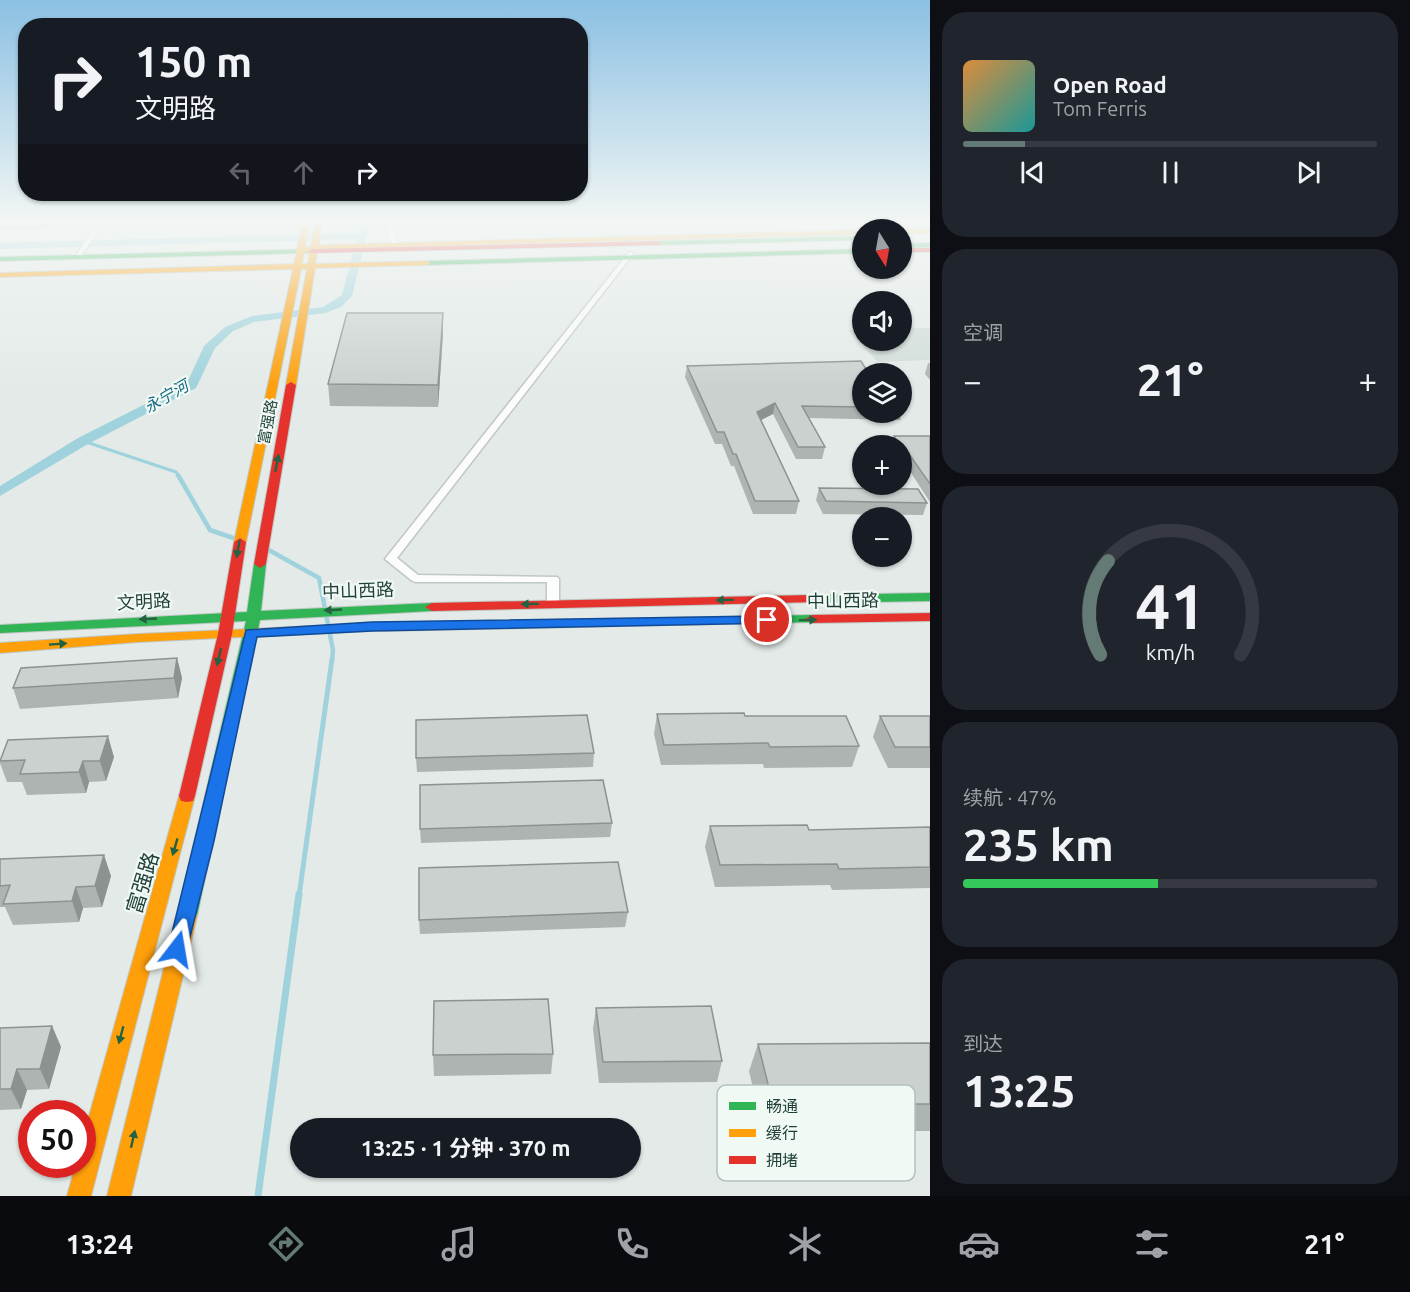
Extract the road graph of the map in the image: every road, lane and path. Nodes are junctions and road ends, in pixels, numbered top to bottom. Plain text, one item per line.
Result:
1 (299, 276) edge
2 (306, 276) edge
3 (614, 276) edge
4 (930, 597) edge
5 (553, 603) junction
6 (291, 612) joint
7 (253, 614) junction
8 (227, 615) junction
9 (930, 617) edge
10 (0, 629) edge
11 (289, 631) joint
12 (251, 633) junction
13 (225, 634) junction
14 (0, 648) edge
15 (79, 1196) edge
16 (119, 1196) edge

1 -> 8 main road, 富强路
7 -> 2 main road, 富强路
3 - 5 street
4 -> 5 main road, 中山西路
5 -> 6 main road, 中山西路
6 - 7 main road, 文明路
7 - 8 main road, 文明路
7 - 12 main road
8 -> 10 main road, 文明路
8 - 13 main road, 富强路
11 -> 9 main road, 中山西路
11 - 12 main road, 文明路
12 - 13 main road, 文明路
16 -> 12 main road
14 -> 13 main road, 文明路
13 -> 15 main road, 富强路

